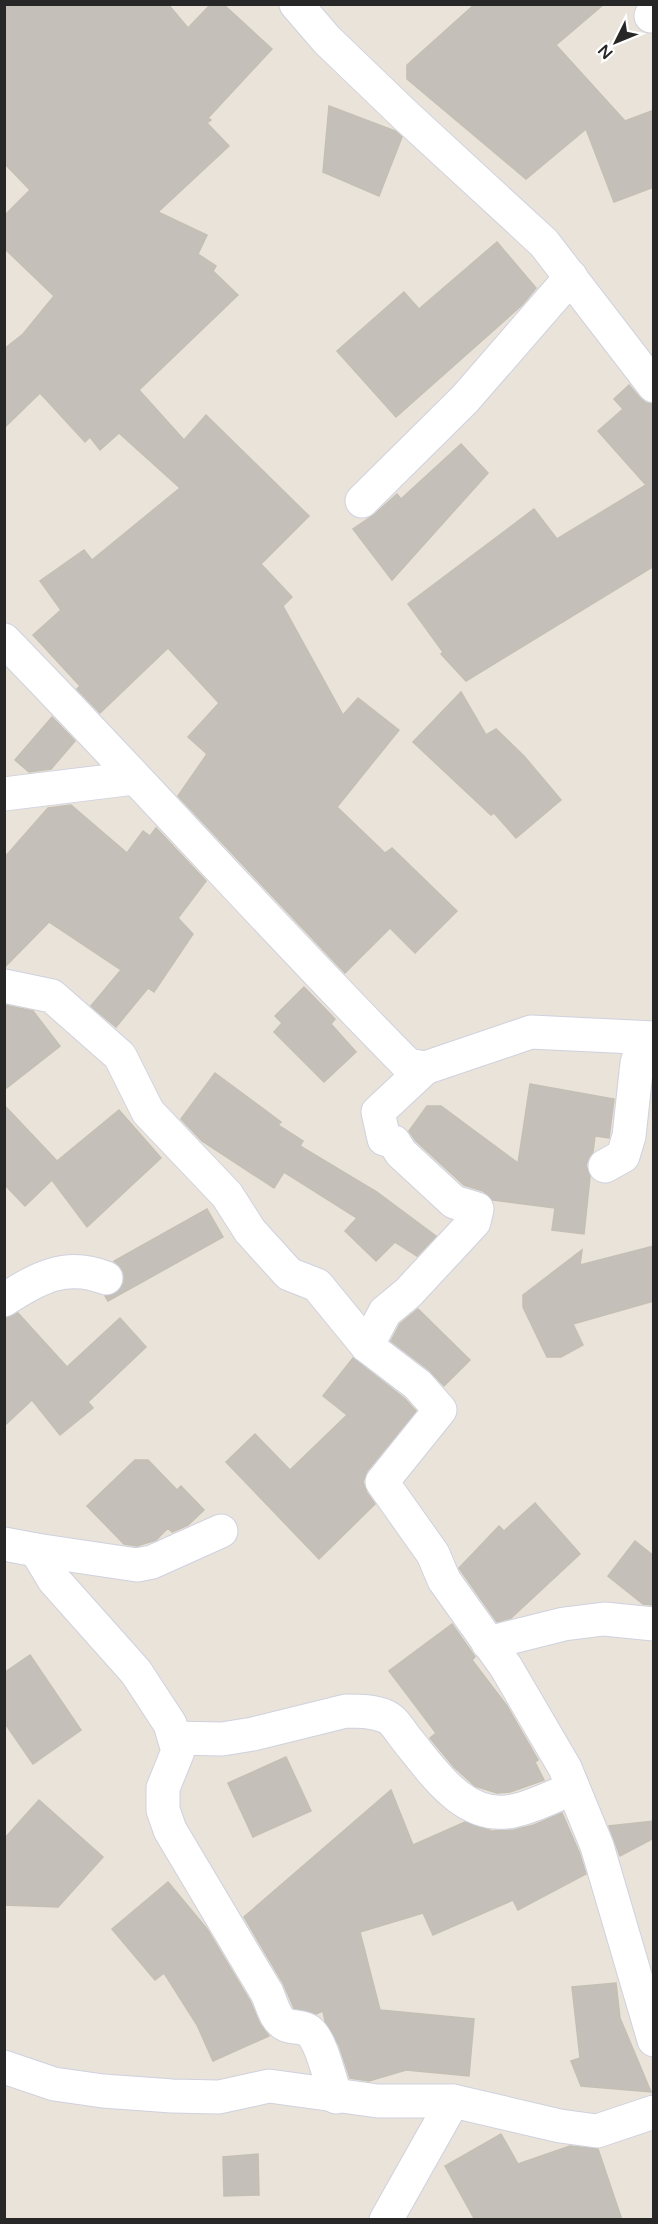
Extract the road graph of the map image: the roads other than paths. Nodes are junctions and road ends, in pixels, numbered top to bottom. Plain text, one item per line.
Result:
1 (296, 4) edge
2 (571, 277) junction
3 (654, 386) edge
4 (362, 501) dead end
5 (4, 640) edge
6 (134, 778) junction
7 (4, 794) edge
8 (4, 986) edge
9 (649, 1038) edge
10 (425, 1068) junction
11 (605, 1166) dead end
12 (106, 1278) dead end
13 (4, 1300) edge
14 (367, 1346) junction
15 (221, 1532) dead end
16 (4, 1544) edge
17 (36, 1550) junction
18 (654, 1624) edge
19 (488, 1643) junction
20 (175, 1738) junction
21 (573, 1788) junction
22 (654, 2040) edge
23 (4, 2067) edge
24 (336, 2097) junction
25 (453, 2101) junction
26 (654, 2112) edge
27 (386, 2220) edge

1 - 2 street
2 - 3 street
2 - 4 street
5 - 6 street
6 - 7 street
6 - 10 street
8 - 14 street
9 - 10 street
9 - 11 street
10 - 14 street
12 - 13 street
14 - 19 street
15 - 17 street
16 - 17 street
17 - 20 street
18 - 19 street
19 - 21 street
20 - 21 street
20 - 24 street
21 - 22 street
23 - 24 street
24 - 25 street
25 - 26 street
25 - 27 street

